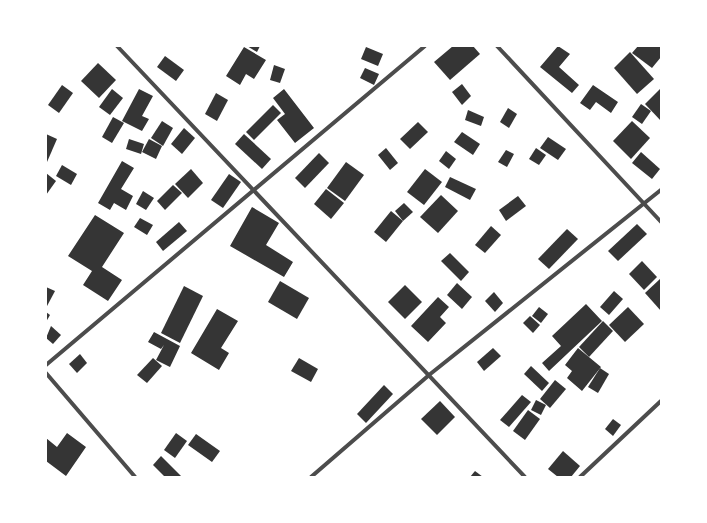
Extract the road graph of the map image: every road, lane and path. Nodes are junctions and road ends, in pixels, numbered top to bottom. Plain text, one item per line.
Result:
1 (117, 46) edge
2 (425, 46) edge
3 (497, 46) edge
4 (252, 190) junction
5 (661, 190) edge
6 (644, 205) junction
7 (661, 222) edge
8 (46, 365) edge
9 (46, 373) edge
10 (429, 375) junction
11 (661, 401) edge
12 (135, 477) edge
13 (311, 477) edge
14 (526, 477) edge
15 (580, 477) edge

1 - 4 street
2 - 4 street
3 - 6 street
4 - 8 street
4 - 10 street
5 - 6 street
6 - 7 street
6 - 10 street
9 - 12 street
10 - 13 street
10 - 14 street
11 - 15 street

